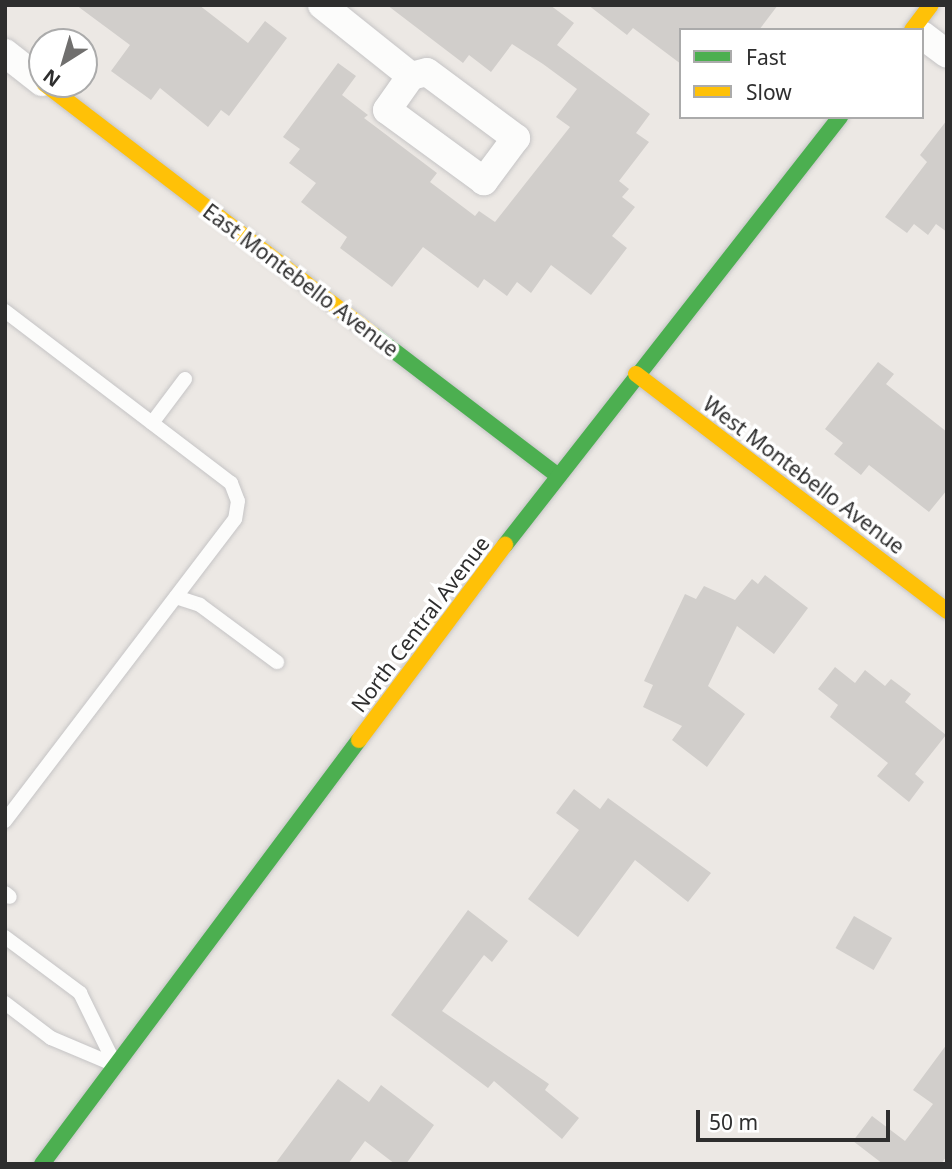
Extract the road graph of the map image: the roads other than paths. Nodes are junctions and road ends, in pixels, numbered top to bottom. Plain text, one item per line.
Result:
1 (322, 5) edge
2 (931, 5) edge
3 (918, 28) edge
4 (924, 37) edge
5 (5, 53) edge
6 (947, 54) edge
7 (28, 71) edge
8 (411, 76) dead end
9 (63, 98) edge
10 (838, 119) edge
11 (5, 311) edge
12 (636, 374) junction
13 (185, 379) dead end
14 (152, 423) junction
15 (557, 475) junction
16 (176, 597) junction
17 (947, 611) edge
18 (277, 662) dead end
19 (5, 821) edge
20 (5, 937) edge
21 (5, 1003) edge
22 (116, 1066) junction
23 (42, 1164) edge

1 - 8 street
2 - 3 main road
4 - 6 street
5 - 7 street, East Montebello Avenue
9 - 15 main road, East Montebello Avenue
10 - 12 main road, North Central Avenue
11 - 14 lane
12 - 15 main road, North Central Avenue
12 - 17 main road, West Montebello Avenue
13 - 14 lane
14 - 16 lane
15 - 22 main road, North Central Avenue
16 - 18 lane
16 - 19 lane
20 - 22 lane
21 - 22 lane
22 - 23 main road, North Central Avenue

